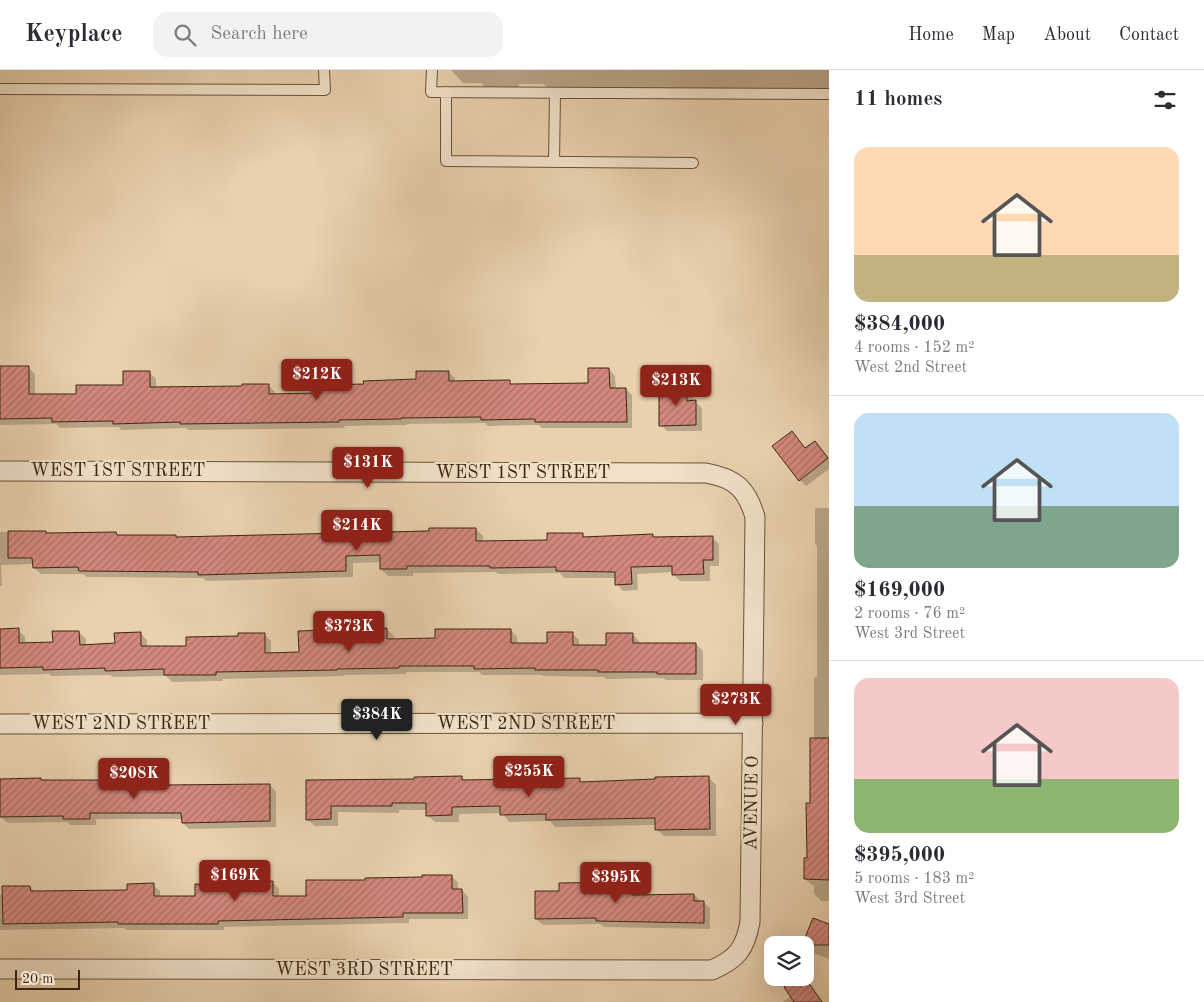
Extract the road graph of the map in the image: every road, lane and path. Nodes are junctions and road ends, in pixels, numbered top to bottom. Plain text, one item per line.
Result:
1 (324, 70) edge
2 (432, 70) edge
3 (0, 89) edge
4 (446, 92) junction
5 (555, 92) junction
6 (829, 94) edge
7 (554, 162) junction
8 (693, 163) dead end
9 (0, 471) edge
10 (742, 488) joint
11 (753, 723) junction
12 (0, 724) edge
13 (727, 964) joint
14 (0, 969) edge

1 - 3 lane
2 - 4 lane
4 - 5 lane
4 - 7 lane
5 - 6 lane
5 - 7 lane
7 - 8 lane
9 - 10 street, WEST 1ST STREET
10 - 11 street, AVENUE O
11 - 12 street, WEST 2ND STREET
11 - 13 street, AVENUE O
13 - 14 street, WEST 3RD STREET

